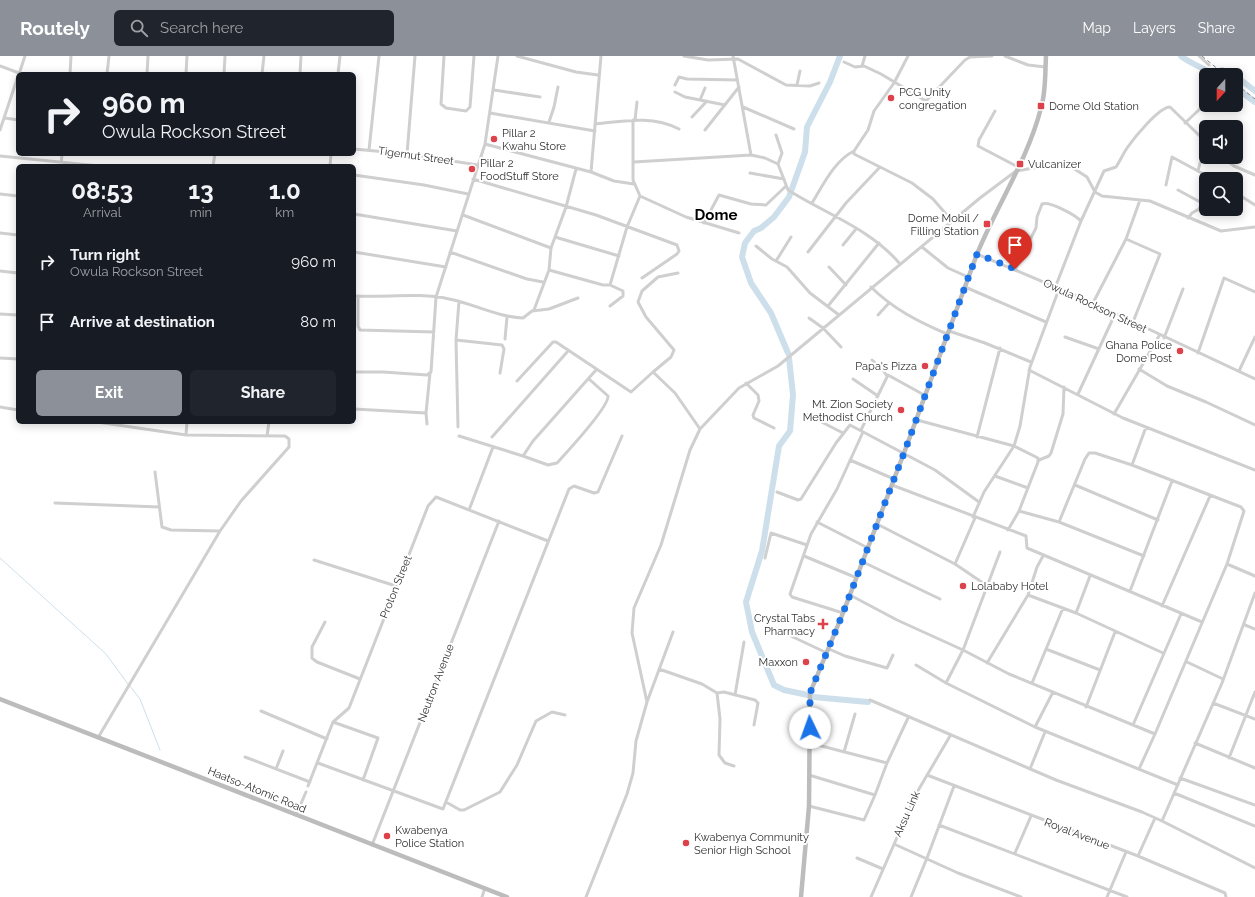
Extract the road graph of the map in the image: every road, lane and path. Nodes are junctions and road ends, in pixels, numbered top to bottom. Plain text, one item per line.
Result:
1 (25, 56) edge
2 (71, 56) edge
3 (109, 56) edge
4 (148, 56) edge
5 (187, 56) edge
6 (225, 56) edge
7 (264, 56) edge
8 (301, 56) edge
9 (340, 56) edge
10 (379, 56) edge
11 (415, 56) edge
12 (444, 56) edge
13 (474, 56) edge
14 (498, 56) edge
15 (517, 56) edge
16 (601, 56) edge
17 (684, 56) edge
18 (865, 56) edge
19 (908, 56) edge
20 (970, 56) edge
21 (992, 56) edge
22 (1005, 56) edge
23 (1046, 56) edge
24 (1199, 56) edge
25 (733, 57) edge
26 (844, 62) dead end
27 (1209, 65) dead end
28 (0, 66) edge
29 (862, 66) junction
30 (1045, 67) junction
31 (800, 71) dead end
32 (20, 72) edge
33 (70, 72) edge
34 (107, 72) edge
35 (147, 72) edge
36 (186, 72) edge
37 (224, 72) edge
38 (262, 72) edge
39 (300, 72) edge
40 (338, 72) edge
41 (16, 73) edge
42 (598, 75) junction
43 (737, 80) junction
44 (16, 83) edge
45 (819, 83) dead end
46 (894, 83) junction
47 (675, 85) dead end
48 (797, 85) junction
49 (558, 87) dead end
50 (739, 87) junction
51 (705, 88) dead end
52 (494, 90) junction
53 (675, 92) dead end
54 (540, 97) dead end
55 (700, 100) junction
56 (707, 101) junction
57 (637, 102) dead end
58 (725, 105) junction
59 (743, 107) junction
60 (1199, 110) edge
61 (995, 111) dead end
62 (490, 113) junction
63 (692, 117) dead end
64 (5, 118) junction
65 (16, 120) edge
66 (634, 120) junction
67 (548, 122) junction
68 (1186, 123) junction
69 (595, 124) junction
70 (679, 129) dead end
71 (794, 129) dead end
72 (0, 130) edge
73 (705, 130) dead end
74 (594, 131) junction
75 (776, 135) dead end
76 (1199, 135) edge
77 (484, 144) junction
78 (356, 149) edge
79 (369, 150) junction
80 (854, 151) junction
81 (408, 154) junction
82 (752, 155) junction
83 (0, 156) edge
84 (634, 162) junction
85 (61, 164) edge
86 (778, 164) junction
87 (1200, 164) edge
88 (1231, 164) edge
89 (478, 166) junction
90 (880, 167) junction
91 (576, 169) junction
92 (1017, 169) junction
93 (1198, 171) joint
94 (591, 172) junction
95 (750, 173) dead end
96 (356, 175) edge
97 (1255, 175) edge
98 (473, 179) junction
99 (784, 179) junction
100 (634, 184) junction
101 (1166, 185) dead end
102 (787, 188) junction
103 (1094, 190) junction
104 (1178, 190) dead end
105 (0, 194) edge
106 (468, 194) junction
107 (16, 196) edge
108 (640, 196) junction
109 (1243, 197) edge
110 (1140, 200) junction
111 (1199, 200) edge
112 (812, 203) junction
113 (1255, 205) edge
114 (566, 207) junction
115 (1199, 209) edge
116 (356, 214) edge
117 (463, 215) junction
118 (836, 216) junction
119 (1188, 218) junction
120 (952, 221) junction
121 (1081, 221) junction
122 (704, 223) junction
123 (627, 227) junction
124 (1255, 227) edge
125 (856, 229) junction
126 (457, 231) junction
127 (0, 233) edge
128 (739, 233) dead end
129 (16, 235) edge
130 (555, 237) junction
131 (791, 237) dead end
132 (1126, 239) junction
133 (879, 243) junction
134 (843, 245) dead end
135 (756, 246) dead end
136 (922, 247) junction
137 (551, 248) junction
138 (356, 252) edge
139 (450, 252) junction
140 (808, 252) dead end
141 (977, 254) junction
142 (619, 256) junction
143 (776, 261) junction
144 (900, 264) junction
145 (829, 266) dead end
146 (446, 267) junction
147 (1015, 269) junction
148 (548, 270) junction
149 (0, 271) edge
150 (16, 273) edge
151 (678, 273) dead end
152 (968, 277) junction
153 (642, 278) dead end
154 (543, 282) junction
155 (610, 285) junction
156 (846, 285) junction
157 (871, 287) junction
158 (965, 287) junction
159 (1057, 288) junction
160 (1183, 289) dead end
161 (1255, 292) edge
162 (356, 296) edge
163 (436, 297) junction
164 (578, 298) dead end
165 (459, 301) junction
166 (889, 303) junction
167 (1093, 303) junction
168 (610, 306) dead end
169 (828, 306) junction
170 (534, 310) junction
171 (0, 314) edge
172 (1115, 314) junction
173 (16, 315) edge
174 (839, 315) junction
175 (878, 315) dead end
176 (507, 317) junction
177 (809, 318) dead end
178 (1046, 322) junction
179 (1132, 322) junction
180 (822, 328) junction
181 (434, 332) junction
182 (948, 333) junction
183 (1159, 336) junction
184 (1065, 337) dead end
185 (1255, 337) edge
186 (1164, 338) junction
187 (504, 339) dead end
188 (456, 340) junction
189 (841, 347) dead end
190 (1000, 348) junction
191 (1098, 349) junction
192 (568, 351) junction
193 (1198, 353) junction
194 (0, 358) edge
195 (16, 359) edge
196 (872, 360) dead end
197 (1032, 362) junction
198 (1139, 369) junction
199 (596, 370) junction
200 (1029, 370) junction
201 (1239, 371) junction
202 (356, 372) edge
203 (431, 372) junction
204 (653, 372) junction
205 (500, 373) dead end
206 (887, 376) junction
207 (589, 379) junction
208 (853, 379) dead end
209 (1255, 379) edge
210 (517, 381) dead end
211 (746, 383) junction
212 (1064, 387) junction
213 (1078, 394) junction
214 (878, 396) junction
215 (926, 396) junction
216 (0, 407) edge
217 (356, 409) edge
218 (16, 410) edge
219 (426, 413) junction
220 (806, 414) dead end
221 (1114, 414) junction
222 (917, 420) junction
223 (110, 424) edge
224 (187, 424) edge
225 (269, 424) edge
226 (427, 424) dead end
227 (1255, 425) edge
228 (1146, 427) junction
229 (458, 428) dead end
230 (774, 428) dead end
231 (700, 429) junction
232 (862, 431) junction
233 (843, 433) junction
234 (186, 436) junction
235 (267, 436) junction
236 (459, 436) dead end
237 (622, 436) dead end
238 (977, 437) junction
239 (492, 438) dead end
240 (1014, 446) junction
241 (494, 447) junction
242 (904, 453) junction
243 (523, 456) junction
244 (850, 460) junction
245 (1039, 460) junction
246 (1132, 465) junction
247 (1255, 470) edge
248 (155, 472) dead end
249 (995, 476) junction
250 (894, 479) junction
251 (1172, 481) junction
252 (892, 485) junction
253 (1075, 485) junction
254 (1028, 488) junction
255 (777, 492) dead end
256 (1210, 496) junction
257 (979, 502) junction
258 (55, 503) dead end
259 (159, 507) junction
260 (469, 510) junction
261 (1019, 511) junction
262 (974, 518) junction
263 (1158, 520) junction
264 (499, 521) junction
265 (818, 522) junction
266 (1059, 522) junction
267 (877, 524) junction
268 (1008, 530) junction
269 (220, 531) junction
270 (548, 541) junction
271 (807, 545) junction
272 (868, 548) junction
273 (1000, 552) dead end
274 (804, 556) junction
275 (1044, 556) junction
276 (1144, 556) junction
277 (765, 558) dead end
278 (314, 560) dead end
279 (863, 562) junction
280 (955, 564) junction
281 (1227, 564) junction
282 (1090, 576) junction
283 (1255, 576) edge
284 (857, 578) junction
285 (986, 584) junction
286 (396, 586) junction
287 (1130, 591) junction
288 (1255, 593) edge
289 (850, 595) junction
290 (1028, 595) junction
291 (940, 599) dead end
292 (1162, 606) junction
293 (1063, 608) junction
294 (843, 613) junction
295 (1076, 613) junction
296 (1181, 614) junction
297 (326, 622) dead end
298 (1202, 622) junction
299 (1245, 625) junction
300 (776, 629) dead end
301 (1255, 629) edge
302 (674, 632) dead end
303 (1115, 632) junction
304 (744, 642) dead end
305 (963, 650) junction
306 (1046, 650) junction
307 (828, 651) junction
308 (1163, 653) junction
309 (893, 655) dead end
310 (1187, 662) junction
311 (987, 663) junction
312 (916, 665) dead end
313 (659, 669) junction
314 (1100, 670) junction
315 (360, 679) junction
316 (1224, 679) junction
317 (946, 683) junction
318 (1032, 683) junction
319 (1053, 692) junction
320 (1255, 692) edge
321 (717, 693) junction
322 (735, 695) junction
323 (0, 699) edge
324 (870, 700) dead end
325 (646, 702) junction
326 (1213, 703) junction
327 (1086, 707) junction
328 (261, 711) dead end
329 (855, 714) dead end
330 (1246, 715) junction
331 (565, 716) dead end
332 (908, 718) junction
333 (1255, 719) edge
334 (333, 722) junction
335 (1133, 724) junction
336 (754, 725) dead end
337 (1035, 727) junction
338 (1045, 732) junction
339 (1155, 734) junction
340 (99, 736) junction
341 (950, 736) junction
342 (327, 739) junction
343 (810, 743) junction
344 (1195, 743) junction
345 (283, 751) dead end
346 (844, 752) junction
347 (244, 757) dead end
348 (1229, 758) junction
349 (318, 763) junction
350 (887, 763) junction
351 (734, 766) dead end
352 (1255, 768) edge
353 (276, 769) junction
354 (1030, 769) junction
355 (1139, 769) junction
356 (809, 775) junction
357 (927, 775) junction
358 (1180, 778) junction
359 (363, 780) junction
360 (1178, 785) junction
361 (954, 786) junction
362 (306, 792) dead end
363 (393, 792) junction
364 (1174, 793) junction
365 (875, 795) junction
366 (446, 802) junction
367 (1255, 805) edge
368 (809, 806) junction
369 (296, 815) junction
370 (1031, 816) junction
371 (1155, 818) junction
372 (1162, 821) junction
373 (939, 825) junction
374 (1255, 826) edge
375 (894, 844) junction
376 (372, 845) junction
377 (1126, 852) junction
378 (1015, 853) junction
379 (1138, 856) junction
380 (857, 858) dead end
381 (928, 858) junction
382 (1255, 868) edge
383 (883, 869) junction
384 (485, 888) junction
385 (1110, 890) junction
386 (1226, 896) edge
387 (482, 897) edge
388 (507, 897) edge
389 (586, 897) edge
390 (801, 897) edge
391 (872, 897) edge
392 (911, 897) edge
393 (1021, 897) edge
394 (1107, 897) edge
395 (1127, 897) edge

1 - 32 street
2 - 33 street
3 - 34 street
4 - 35 street
5 - 36 street
6 - 37 street
7 - 38 street
8 - 39 street
9 - 40 street
10 - 79 street
11 - 81 street
12 - 13 street
14 - 52 street
15 - 42 street
16 - 42 street
17 - 25 street
18 - 29 street
19 - 46 street
20 - 21 street
20 - 46 street
22 - 30 street
23 - 30 main road
24 - 27 street
25 - 43 street
25 - 48 street
26 - 29 street
28 - 41 street
29 - 46 street
30 - 92 main road
31 - 48 street
42 - 69 street
43 - 47 street
43 - 50 street
44 - 64 street
45 - 48 street
46 - 80 street
49 - 67 street
50 - 58 street
50 - 59 street
51 - 55 street
52 - 54 street
52 - 62 street
53 - 55 street
55 - 56 street
56 - 58 street
56 - 63 street
57 - 66 street
58 - 73 street
59 - 71 street
59 - 82 street
60 - 68 street
61 - 92 street
62 - 67 street
62 - 77 street
64 - 65 street
64 - 72 street
66 - 69 street
66 - 70 street
66 - 84 street
67 - 74 street
68 - 76 street
68 - 103 street
69 - 74 street
74 - 94 street
75 - 86 street
77 - 89 street
77 - 91 street
78 - 79 street, Tigernut Street
79 - 81 street, Tigernut Street
80 - 90 street
80 - 112 street
81 - 89 street, Tigernut Street
82 - 84 street
82 - 86 street
83 - 85 street
84 - 100 street
86 - 99 street
87 - 93 street
88 - 97 street
89 - 98 street
90 - 118 street
90 - 120 street
91 - 94 street
91 - 114 street
92 - 103 street
92 - 120 street
92 - 141 main road
93 - 101 street
94 - 100 street
95 - 99 street
96 - 106 street
98 - 106 street
98 - 114 street
99 - 102 street
100 - 108 street
102 - 112 street
102 - 122 street
103 - 110 street
103 - 121 street
104 - 111 street
105 - 107 street
106 - 117 street
108 - 122 street
108 - 123 street
109 - 113 street
110 - 119 street
110 - 132 street
112 - 118 street
114 - 123 street
114 - 130 street
115 - 119 street
116 - 126 street
117 - 126 street
117 - 137 street
118 - 125 street
118 - 140 street
119 - 124 street
120 - 136 street
121 - 147 street
121 - 159 street
122 - 128 street
123 - 142 street
123 - 153 street
125 - 133 street
125 - 134 street
126 - 139 street
127 - 129 street
130 - 137 street
130 - 142 street
131 - 143 street
132 - 167 street
132 - 179 street
133 - 144 street
133 - 156 street
135 - 143 street
136 - 144 street
136 - 152 street
137 - 148 street
138 - 146 street
139 - 146 street
139 - 154 street
141 - 147 street, Owula Rockson Street
141 - 152 main road
142 - 155 street
143 - 169 street
144 - 157 street
145 - 156 street
146 - 163 street
147 - 159 street, Owula Rockson Street
148 - 154 street
148 - 155 street
149 - 150 street
151 - 204 street
152 - 158 main road
154 - 170 street
155 - 168 street
156 - 169 street
157 - 166 street
157 - 174 street
158 - 178 street
158 - 182 main road
159 - 167 street, Owula Rockson Street
159 - 178 street
160 - 186 street
161 - 193 street
162 - 163 street
162 - 181 street
163 - 165 street
163 - 181 street
164 - 170 street
165 - 176 street
165 - 188 street
166 - 175 street
166 - 182 street
167 - 172 street, Owula Rockson Street
169 - 174 street
170 - 176 street
171 - 173 street
172 - 179 street, Owula Rockson Street
172 - 191 street
174 - 180 street
176 - 187 street
177 - 180 street
178 - 197 street
179 - 183 street, Owula Rockson Street
180 - 189 street
180 - 211 street
181 - 203 street
182 - 190 street
182 - 215 main road
183 - 186 street, Owula Rockson Street
183 - 198 street
184 - 191 street
185 - 201 street
186 - 193 street, Owula Rockson Street
188 - 205 street
188 - 229 street
190 - 197 street
190 - 238 street
191 - 213 street
192 - 199 street
192 - 210 street
192 - 239 street
193 - 201 street, Owula Rockson Street
194 - 195 street
196 - 206 street
197 - 200 street
198 - 221 street
198 - 227 street
199 - 204 street
199 - 207 street
200 - 212 street
200 - 240 street
201 - 209 street, Owula Rockson Street
202 - 203 street
203 - 219 street
204 - 231 street
206 - 214 street
206 - 215 street
207 - 243 street
207 - 243 street
208 - 214 street
211 - 230 street
211 - 231 street
212 - 213 street
212 - 245 street
213 - 221 street
214 - 232 street
215 - 222 main road
216 - 218 street
217 - 219 street
219 - 226 street
220 - 233 street
221 - 228 street
222 - 238 street
222 - 242 main road
223 - 234 street
224 - 234 street
225 - 235 street
228 - 246 street
228 - 247 street
231 - 325 street
232 - 233 street
232 - 242 street
232 - 244 street
233 - 255 street
234 - 235 street
235 - 269 street
236 - 241 street
237 - 270 street
238 - 240 street
240 - 245 street
240 - 249 street
241 - 243 street
241 - 260 street
242 - 250 main road
242 - 257 street
244 - 250 street
244 - 265 street
245 - 254 street
246 - 251 street
246 - 253 street
248 - 259 street
249 - 254 street
249 - 257 street
250 - 252 main road
251 - 256 street
251 - 263 street
252 - 262 street
252 - 267 main road
253 - 263 street
253 - 266 street
254 - 261 street
256 - 281 street
256 - 292 street
257 - 262 street
258 - 259 street
259 - 269 street
260 - 264 street, Proton Street
260 - 286 street, Proton Street
261 - 266 street
261 - 268 street
262 - 268 street
262 - 280 street
263 - 276 street
264 - 270 street, Proton Street
264 - 363 street, Neutron Avenue
265 - 271 street
265 - 272 street
266 - 276 street
267 - 272 main road
267 - 280 street
268 - 275 street
269 - 340 street
270 - 366 street
271 - 274 street
271 - 277 street
272 - 279 main road
273 - 285 street
274 - 284 street
274 - 294 street
275 - 282 street
275 - 290 street
276 - 287 street
278 - 286 street
279 - 284 main road
279 - 291 street
280 - 285 street
281 - 283 street
281 - 298 street
282 - 287 street
282 - 295 street
284 - 289 main road
285 - 305 street
286 - 315 street, Proton Street
287 - 292 street
288 - 299 street
289 - 294 main road
289 - 305 street
290 - 293 street
290 - 311 street
292 - 296 street
293 - 295 street
293 - 306 street
294 - 307 main road
295 - 303 street
296 - 298 street
296 - 308 street
297 - 315 street
298 - 310 street
299 - 301 street
299 - 316 street
300 - 307 street
302 - 313 street
303 - 308 street
303 - 314 street
304 - 322 street
305 - 311 street
305 - 317 street
306 - 314 street
306 - 318 street
307 - 309 street
307 - 343 main road
308 - 335 street
310 - 316 street
310 - 339 street
311 - 318 street
312 - 317 street
313 - 321 street
313 - 325 street
314 - 327 street
315 - 334 street, Proton Street
316 - 326 street
317 - 337 street
318 - 319 street
319 - 327 street
319 - 337 street
320 - 330 street
321 - 322 street
321 - 351 street
322 - 336 street
323 - 340 main road, Haatso-Atomic Road
324 - 332 street
325 - 389 street
326 - 330 street
326 - 344 street
327 - 335 street
328 - 342 street
329 - 346 street
330 - 333 street
330 - 348 street
331 - 366 street
332 - 341 street
332 - 350 street
334 - 342 street
334 - 359 street
335 - 339 street
337 - 338 street
338 - 354 street
338 - 355 street
339 - 355 street
340 - 369 main road, Haatso-Atomic Road
341 - 354 street
341 - 357 street, Aksu Link
342 - 349 street
343 - 346 street
343 - 356 main road
344 - 348 street
344 - 358 street
345 - 353 street
346 - 350 street
347 - 353 street
348 - 352 street
349 - 353 street
349 - 359 street
350 - 365 street
354 - 371 street
355 - 360 street
356 - 365 street
356 - 368 main road
357 - 361 street, Royal Avenue
357 - 375 street, Aksu Link
358 - 360 street
358 - 367 street
359 - 363 street
360 - 364 street
361 - 370 street, Royal Avenue
361 - 373 street
362 - 369 street
363 - 366 street
363 - 376 street, Neutron Avenue
364 - 372 street
364 - 374 street
365 - 368 street
368 - 390 main road
369 - 376 main road, Haatso-Atomic Road
370 - 377 street, Royal Avenue
370 - 378 street
371 - 372 street
371 - 379 street
372 - 382 street
373 - 378 street
373 - 381 street
375 - 381 street
375 - 383 street, Aksu Link
376 - 384 main road, Haatso-Atomic Road
377 - 379 street, Royal Avenue
377 - 385 street
378 - 385 street
379 - 386 street, Royal Avenue
380 - 383 street
381 - 392 street
381 - 393 street
383 - 391 street, Aksu Link
384 - 387 street
384 - 388 main road, Haatso-Atomic Road
385 - 394 street
385 - 395 street

